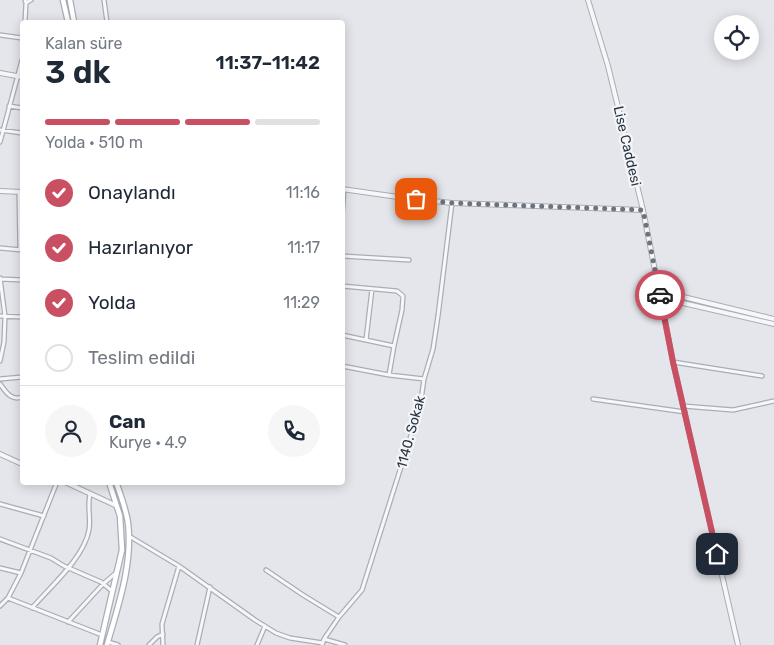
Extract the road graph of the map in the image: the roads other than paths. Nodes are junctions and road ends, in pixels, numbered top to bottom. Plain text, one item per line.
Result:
1 (31, 0) edge
2 (63, 0) edge
3 (70, 0) edge
4 (104, 0) edge
5 (588, 0) edge
6 (26, 2) edge
7 (25, 20) edge
8 (68, 20) edge
9 (74, 20) edge
10 (107, 20) edge
11 (0, 35) edge
12 (20, 38) edge
13 (0, 73) edge
14 (20, 76) edge
15 (9, 106) junction
16 (20, 108) edge
17 (2, 131) edge
18 (20, 133) edge
19 (0, 142) edge
20 (345, 189) edge
21 (0, 191) edge
22 (20, 192) edge
23 (452, 203) junction
24 (643, 210) junction
25 (0, 248) edge
26 (20, 250) edge
27 (345, 256) edge
28 (408, 260) dead end
29 (0, 279) edge
30 (20, 280) edge
31 (345, 286) edge
32 (372, 289) junction
33 (659, 289) junction
34 (662, 303) junction
35 (0, 316) edge
36 (5, 316) junction
37 (20, 317) edge
38 (774, 319) edge
39 (774, 324) edge
40 (345, 336) edge
41 (0, 337) edge
42 (366, 340) junction
43 (4, 342) junction
44 (394, 346) junction
45 (1, 353) edge
46 (0, 361) edge
47 (673, 362) junction
48 (345, 367) edge
49 (389, 375) junction
50 (762, 376) dead end
51 (20, 377) edge
52 (0, 379) edge
53 (424, 379) junction
54 (0, 384) edge
55 (20, 397) edge
56 (593, 399) dead end
57 (774, 401) edge
58 (683, 406) junction
59 (684, 412) junction
60 (0, 454) edge
61 (20, 463) edge
62 (56, 485) edge
63 (71, 485) edge
64 (110, 485) edge
65 (117, 485) edge
66 (90, 494) junction
67 (0, 504) edge
68 (117, 506) junction
69 (44, 516) junction
70 (129, 536) junction
71 (0, 539) edge
72 (30, 551) junction
73 (179, 566) junction
74 (0, 568) edge
75 (67, 569) junction
76 (266, 570) dead end
77 (118, 571) junction
78 (21, 573) junction
79 (104, 584) junction
80 (210, 587) junction
81 (113, 591) junction
82 (8, 598) junction
83 (0, 606) edge
84 (32, 608) junction
85 (339, 616) junction
86 (68, 622) junction
87 (265, 626) junction
88 (164, 634) junction
89 (101, 635) junction
90 (323, 642) edge
91 (107, 644) edge
92 (100, 645) edge
93 (118, 645) edge
94 (149, 645) edge
95 (163, 645) edge
96 (197, 645) edge
97 (257, 645) edge
98 (345, 645) edge
99 (738, 645) edge

1 - 6 street
2 - 8 main road
3 - 9 main road
4 - 10 street
5 - 24 street, Lise Caddesi
6 - 7 street
11 - 12 street
13 - 14 street
14 - 15 street
15 - 16 street
15 - 17 street
17 - 18 street
17 - 19 street
20 - 23 street
21 - 22 street
23 - 24 street
23 - 53 street, 1140. Sokak
24 - 33 street, Lise Caddesi
25 - 26 street
27 - 28 street
29 - 30 street
29 - 36 street
31 - 32 street
32 - 42 street
32 - 44 street
33 - 34 street, Lise Caddesi
33 - 38 street
34 - 39 street
34 - 47 street, Lise Caddesi
35 - 36 street
36 - 37 street
36 - 43 street
40 - 42 street
41 - 43 street
42 - 44 street
43 - 45 street
44 - 49 street
45 - 46 street
47 - 50 street
47 - 58 street, Lise Caddesi
48 - 49 street
49 - 53 street
51 - 52 street
53 - 85 street, 1140. Sokak
54 - 55 street
56 - 59 street
57 - 58 street
58 - 59 street, Lise Caddesi
59 - 99 street, Lise Caddesi
60 - 61 street
62 - 69 street
63 - 66 street
64 - 68 main road
65 - 70 main road
66 - 68 street
66 - 75 street
67 - 69 street
68 - 77 main road
69 - 72 street
70 - 73 street
70 - 91 main road
71 - 72 street
72 - 75 street
72 - 78 street
73 - 80 street
73 - 88 street
74 - 78 street
75 - 79 street
75 - 84 street
76 - 85 street
77 - 79 street
77 - 81 main road
78 - 82 street
79 - 81 street
79 - 86 street
80 - 87 street
80 - 96 street
81 - 89 main road
82 - 83 street
82 - 84 street
84 - 86 street
85 - 90 street, 1140. Sokak
86 - 89 street
87 - 90 street
87 - 97 street
88 - 94 street
88 - 95 street
89 - 92 main road
90 - 98 street
91 - 93 street

